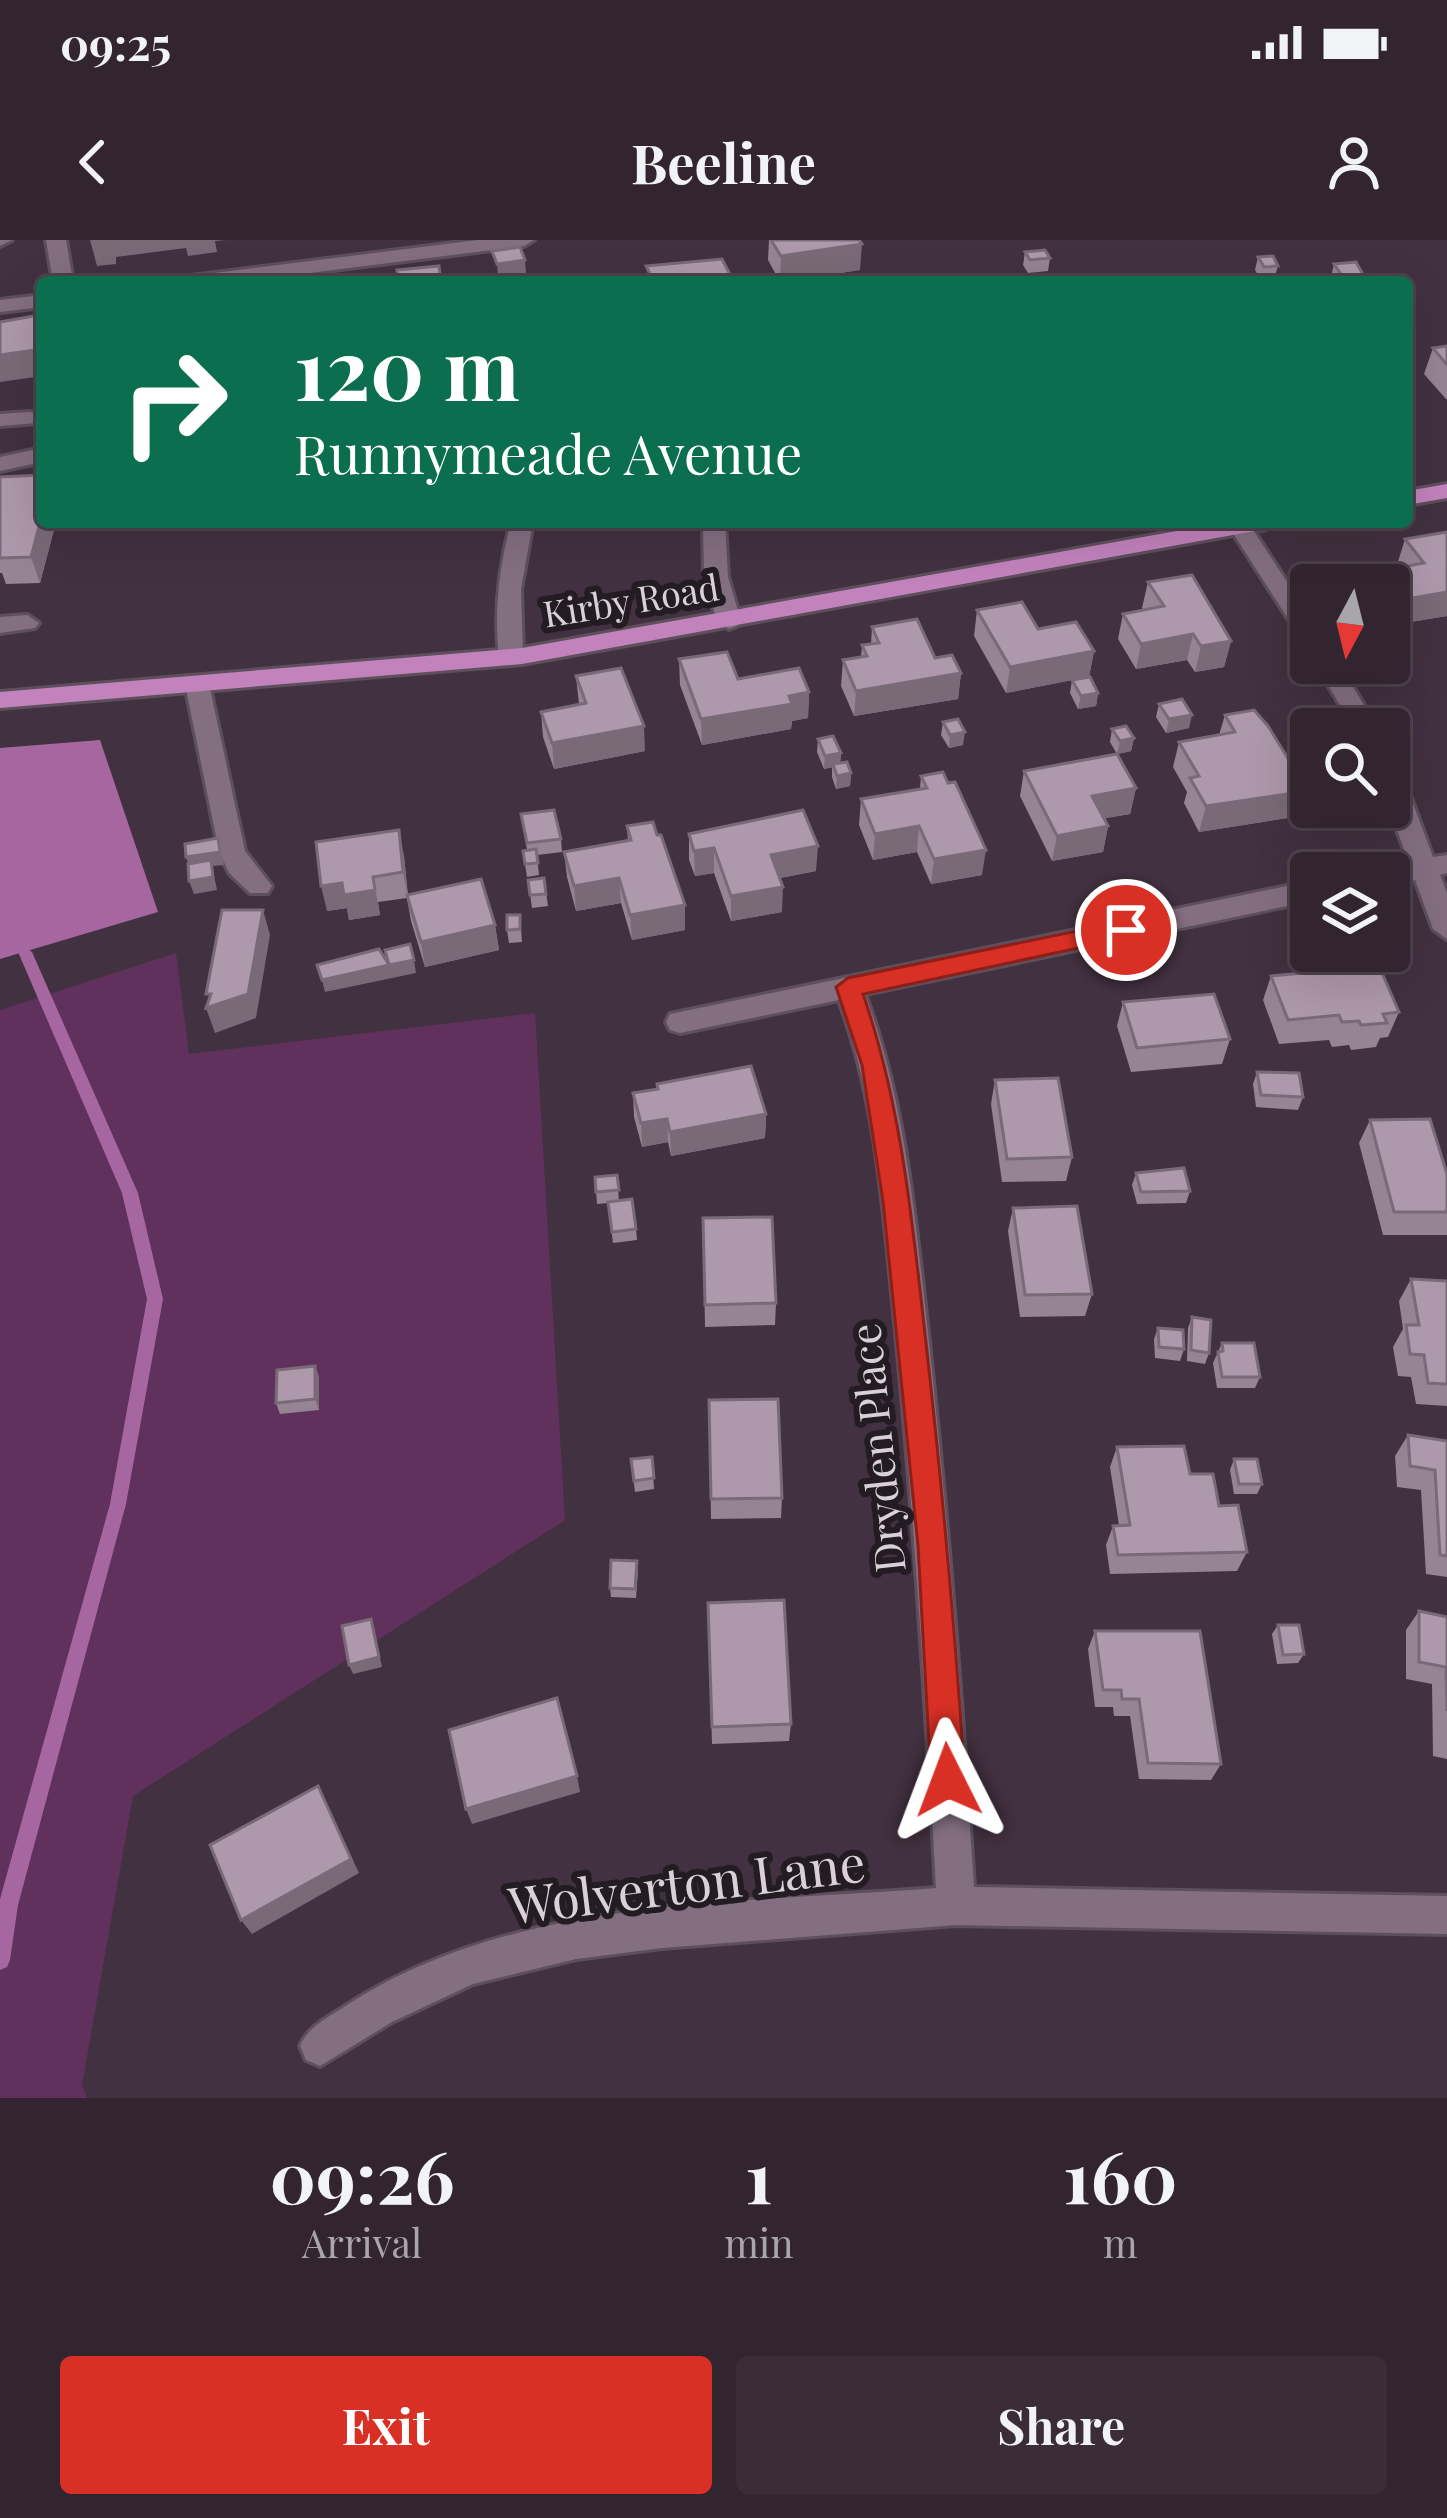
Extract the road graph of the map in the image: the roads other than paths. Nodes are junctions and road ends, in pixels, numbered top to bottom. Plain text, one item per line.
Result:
1 (56, 240) edge
2 (524, 240) edge
3 (359, 250) edge
4 (61, 276) edge
5 (222, 276) edge
6 (36, 305) edge
7 (0, 306) edge
8 (29, 418) dead end
9 (0, 420) edge
10 (36, 455) edge
11 (0, 464) edge
12 (1447, 491) edge
13 (1413, 497) edge
14 (520, 528) edge
15 (714, 528) edge
16 (1229, 528) edge
17 (1241, 528) edge
18 (1290, 604) edge
19 (729, 621) junction
20 (27, 623) dead end
21 (0, 625) edge
22 (511, 657) junction
23 (197, 684) junction
24 (0, 700) edge
25 (1410, 815) edge
26 (1436, 866) edge
27 (259, 886) dead end
28 (1290, 895) edge
29 (1447, 929) edge
30 (848, 987) junction
31 (680, 1022) dead end
32 (956, 1906) junction
33 (1447, 1915) edge
34 (320, 2046) dead end

1 - 4 street
2 - 3 street
3 - 5 street
6 - 7 street
8 - 9 street
10 - 11 street
12 - 13 main road
14 - 22 street
15 - 19 street
16 - 19 main road, Kirby Road
17 - 18 street
19 - 22 main road, Kirby Road
20 - 21 street
22 - 23 main road, Kirby Road
23 - 24 main road, Kirby Road
23 - 27 street
25 - 26 street
26 - 29 street
28 - 30 street
30 - 31 street
30 - 32 street, Dryden Place
32 - 33 street, Wolverton Lane
32 - 34 street, Wolverton Lane

